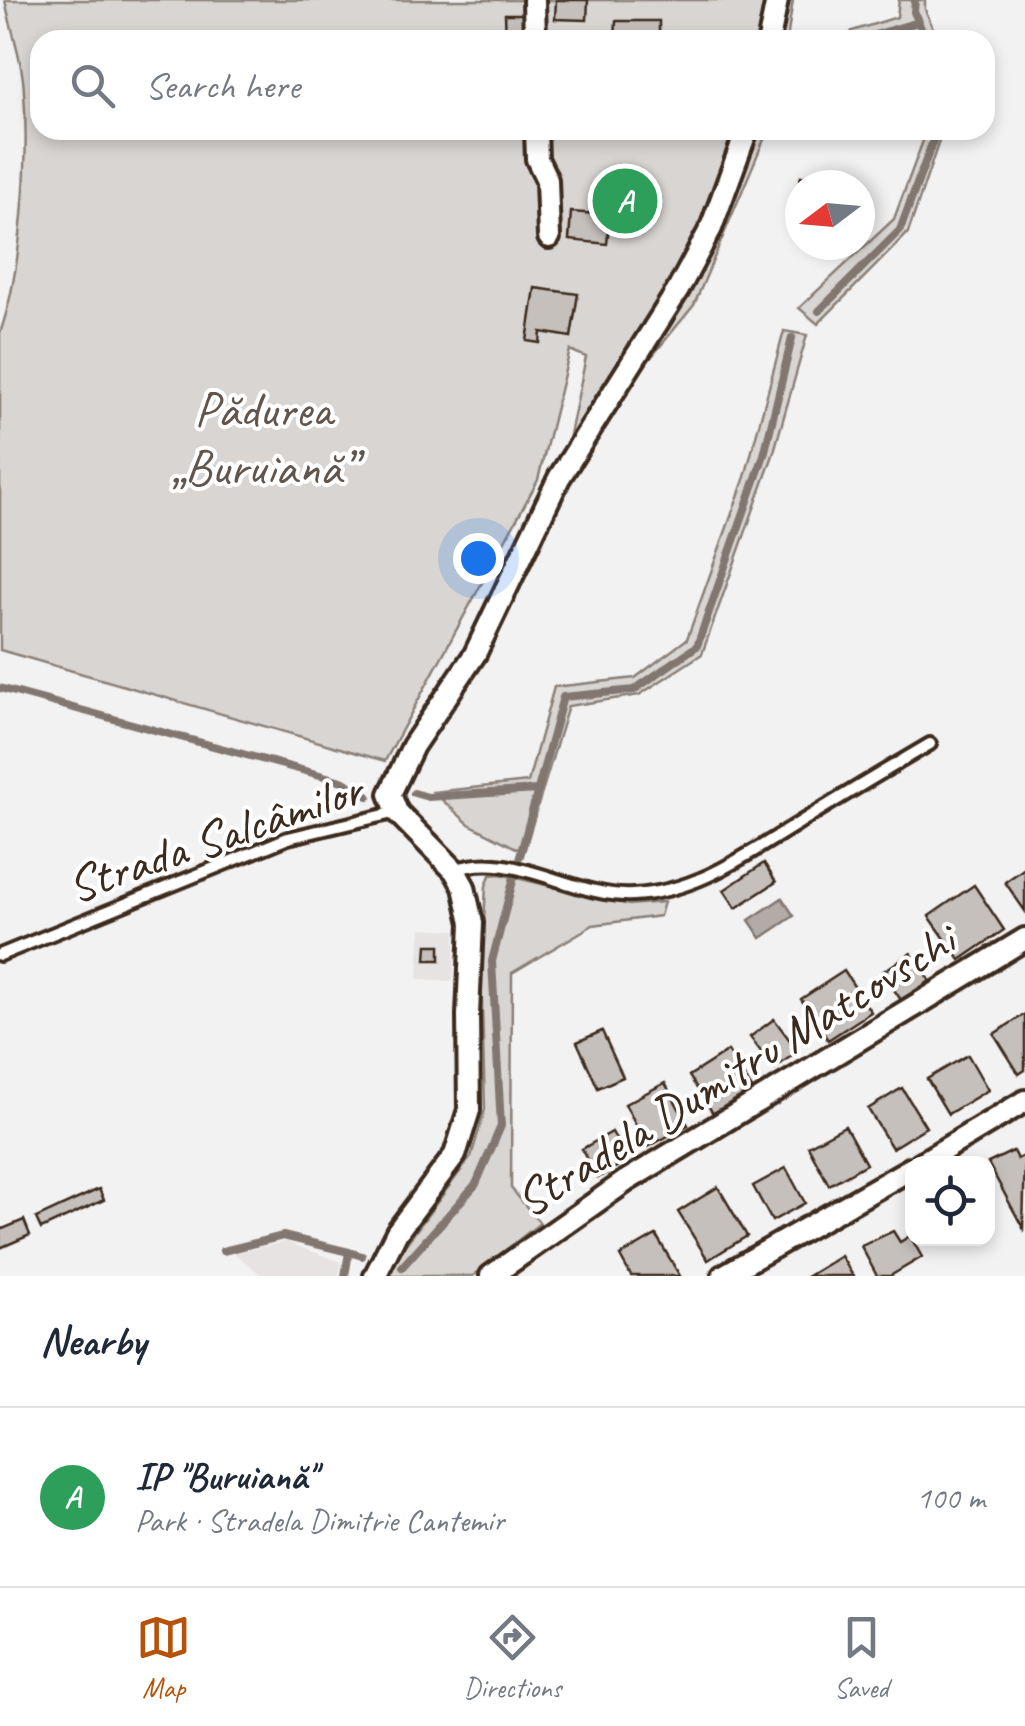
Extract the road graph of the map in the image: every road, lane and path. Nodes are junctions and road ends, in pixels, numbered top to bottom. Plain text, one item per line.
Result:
1 (534, 0) edge
2 (777, 0) edge
3 (535, 30) edge
4 (771, 30) edge
5 (536, 140) edge
6 (743, 140) edge
7 (549, 237) dead end
8 (930, 744) dead end
9 (397, 812) junction
10 (454, 871) junction
11 (1025, 939) edge
12 (0, 955) edge
13 (1025, 1101) edge
14 (933, 1156) edge
15 (905, 1172) edge
16 (375, 1276) edge
17 (491, 1276) edge
18 (723, 1276) edge

1 - 3 street
2 - 4 street
5 - 7 street
6 - 9 street
8 - 10 lane
9 - 10 street
9 - 12 lane, Strada Salcâmilor
10 - 16 street
11 - 17 street, Stradela Dumitru Matcovschi
13 - 14 street
15 - 18 street

